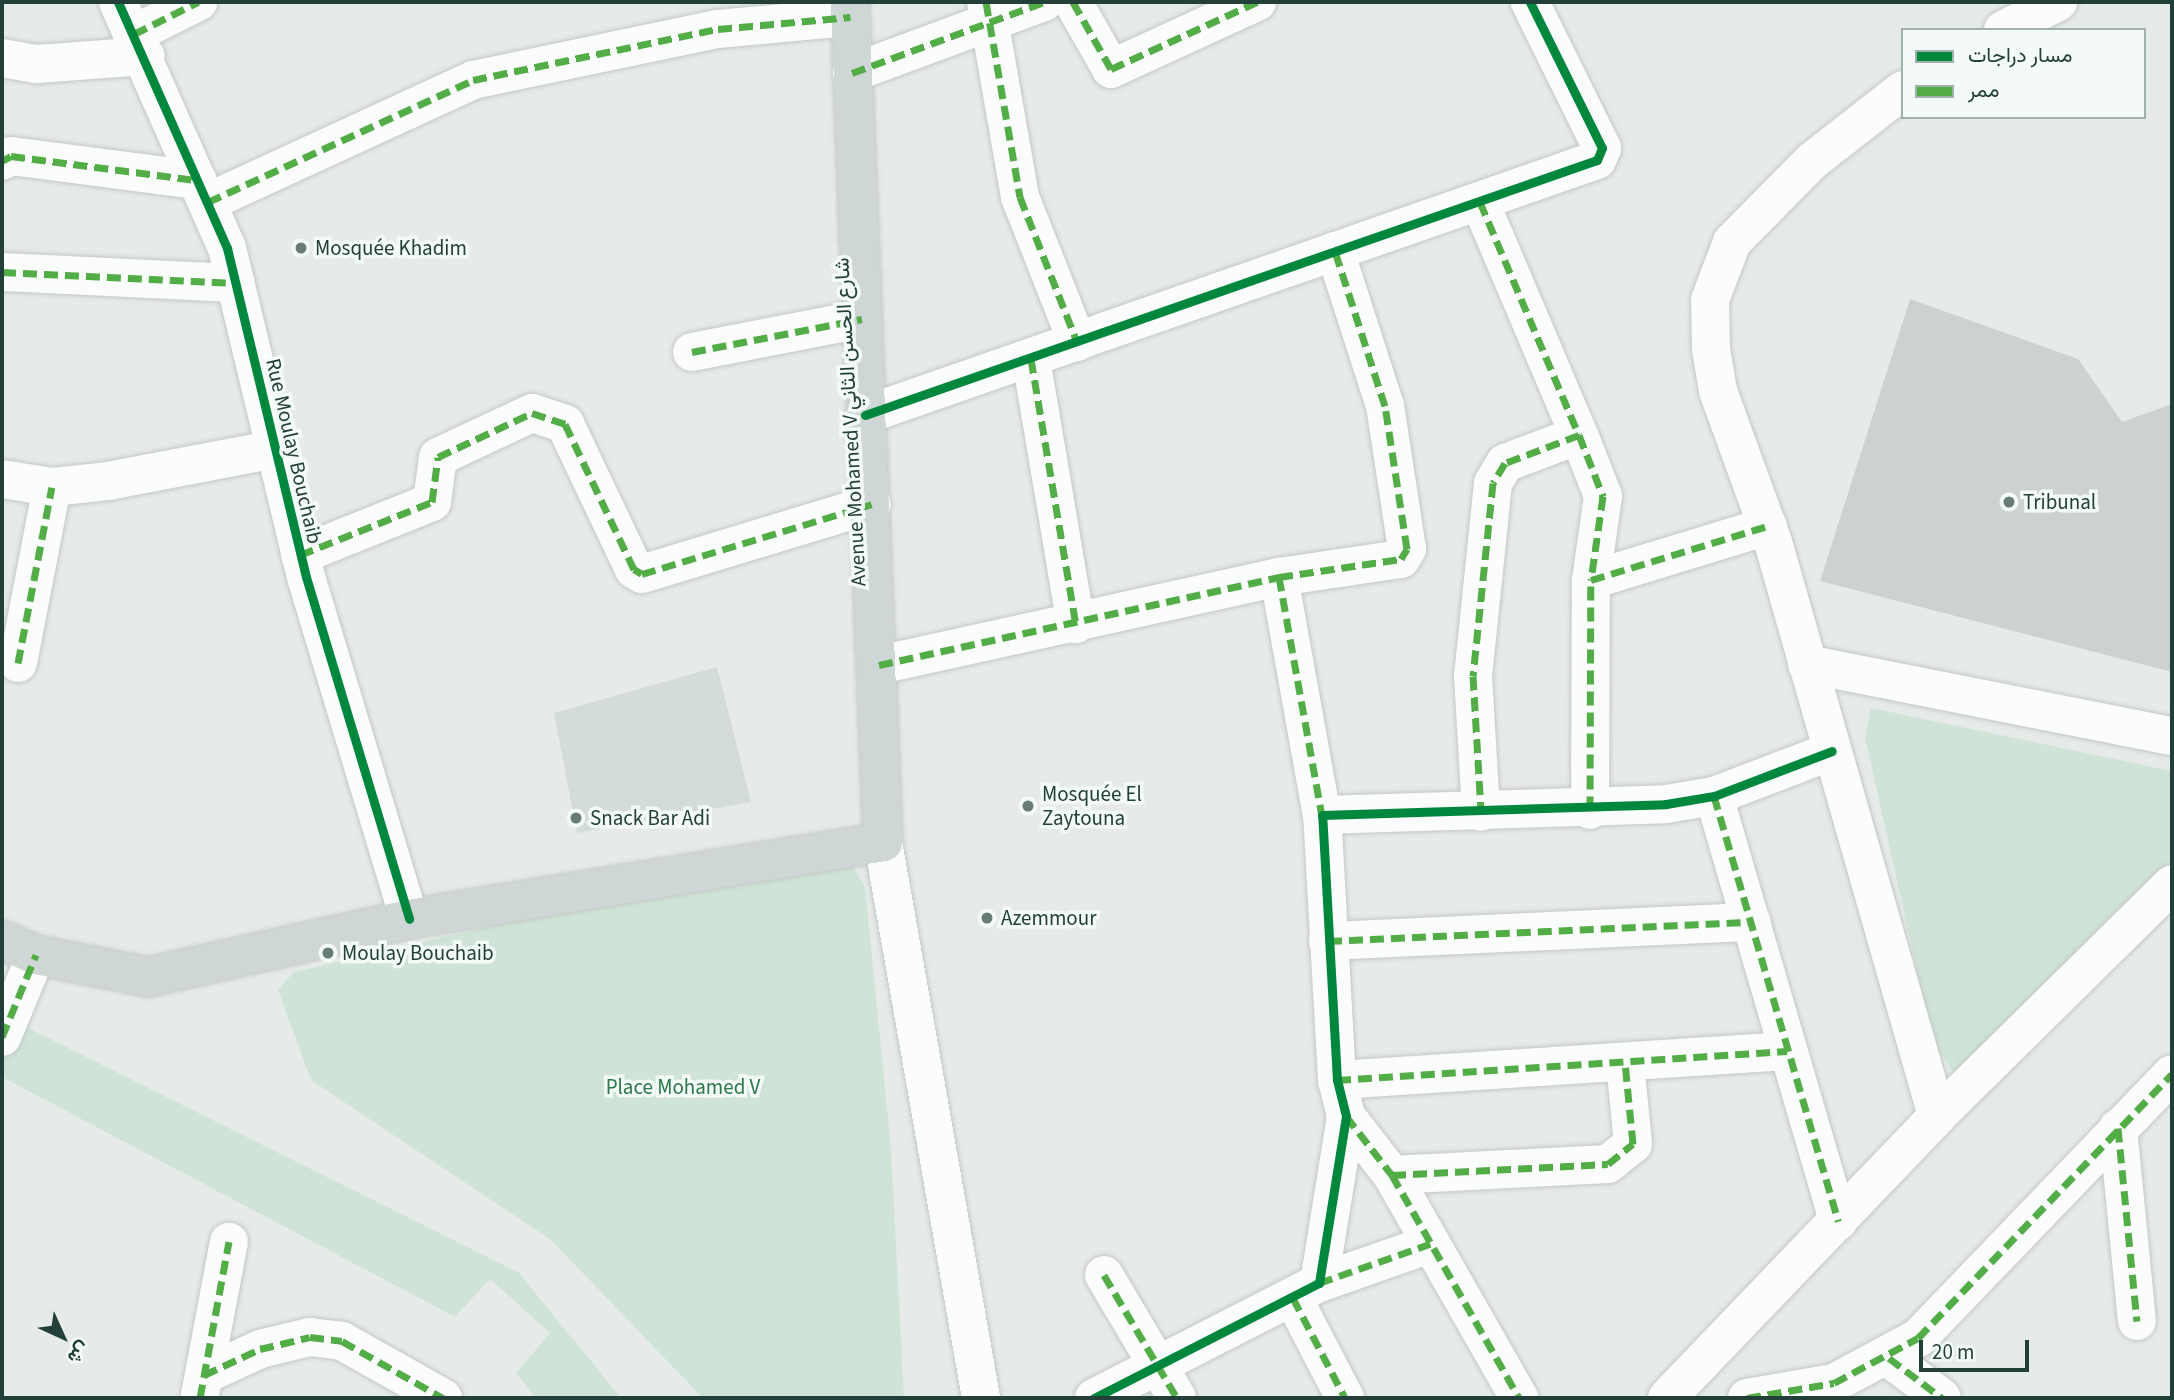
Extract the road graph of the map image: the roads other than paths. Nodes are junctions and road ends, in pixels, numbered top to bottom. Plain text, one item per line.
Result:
1 (198, 2) edge
2 (1044, 2) edge
3 (1073, 2) edge
4 (1257, 2) edge
5 (1530, 2) edge
6 (2059, 2) edge
7 (850, 9) edge
8 (987, 11) edge
9 (2007, 28) edge
10 (133, 31) edge
11 (2, 58) edge
12 (852, 73) junction
13 (1901, 92) edge
14 (2, 161) edge
15 (202, 191) junction
16 (1480, 202) junction
17 (1335, 251) junction
18 (2, 272) edge
19 (236, 283) junction
20 (862, 319) junction
21 (1077, 342) junction
22 (692, 352) dead end
23 (1031, 359) junction
24 (865, 415) junction
25 (1579, 435) junction
26 (275, 449) junction
27 (2, 479) edge
28 (52, 487) junction
29 (872, 504) junction
30 (1768, 526) junction
31 (300, 555) junction
32 (1279, 577) junction
33 (1591, 580) junction
34 (1076, 624) junction
35 (18, 663) dead end
36 (1808, 664) junction
37 (879, 665) junction
38 (2172, 736) edge
39 (1832, 751) junction
40 (1714, 796) junction
41 (1590, 810) junction
42 (1481, 812) junction
43 (1322, 815) junction
44 (883, 842) junction
45 (2172, 884) edge
46 (409, 919) junction
47 (1752, 922) junction
48 (2, 940) edge
49 (1328, 941) junction
50 (36, 955) junction
51 (2, 1037) edge
52 (1787, 1051) junction
53 (1625, 1062) junction
54 (2172, 1074) edge
55 (1341, 1098) junction
56 (1937, 1115) junction
57 (2118, 1128) junction
58 (1392, 1175) junction
59 (1838, 1221) junction
60 (229, 1242) dead end
61 (1430, 1244) junction
62 (1104, 1275) dead end
63 (1306, 1291) junction
64 (2137, 1321) dead end
65 (1889, 1358) junction
66 (1154, 1363) junction
67 (202, 1387) edge
68 (443, 1398) edge
69 (981, 1398) edge
70 (1094, 1398) edge
71 (1177, 1398) edge
72 (1345, 1398) edge
73 (1519, 1398) edge
74 (1667, 1398) edge
75 (1747, 1398) edge
76 (1942, 1398) edge

1 - 10 street
2 - 8 street
3 - 4 street
5 - 16 street
6 - 9 street
7 - 12 main road, Avenue Mohamed V شارع الحسن الثاني
7 - 15 street
8 - 12 street
8 - 21 street
10 - 11 street
10 - 15 street, Rue Moulay Bouchaib
12 - 20 main road, Avenue Mohamed V شارع الحسن الثاني
13 - 30 street
14 - 15 street
15 - 19 street, Rue Moulay Bouchaib
16 - 17 street
16 - 25 street
17 - 21 street
17 - 32 street
18 - 19 street
19 - 26 street, Rue Moulay Bouchaib
20 - 22 street
20 - 24 main road, Avenue Mohamed V شارع الحسن الثاني
21 - 23 street
23 - 24 street
23 - 34 street
24 - 29 main road, Avenue Mohamed V شارع الحسن الثاني
25 - 33 street
25 - 42 street
26 - 28 street
26 - 31 street, Rue Moulay Bouchaib
27 - 28 street
28 - 35 street
29 - 31 street
29 - 37 main road, Avenue Mohamed V شارع الحسن الثاني
30 - 33 street
30 - 36 street
31 - 46 street, Rue Moulay Bouchaib
32 - 34 street
32 - 43 street
33 - 41 street
34 - 37 street
36 - 38 street
36 - 39 street
37 - 44 main road, Avenue Mohamed V شارع الحسن الثاني
39 - 40 street
39 - 56 street
40 - 41 street
40 - 47 street
41 - 42 street
42 - 43 street
43 - 49 street
44 - 46 main road
44 - 69 street
45 - 56 street
46 - 50 main road
47 - 49 street
47 - 52 street
48 - 50 main road
49 - 55 street
50 - 51 street
52 - 53 street
52 - 59 street
53 - 55 street
53 - 58 street
54 - 57 street
55 - 58 street
55 - 63 street
56 - 59 street
57 - 64 street
57 - 65 street
58 - 61 street
59 - 74 street
60 - 67 street
61 - 63 street
61 - 73 street
62 - 66 street
63 - 66 street
63 - 72 street
65 - 75 street
65 - 76 street
66 - 70 street
66 - 71 street
67 - 68 street

